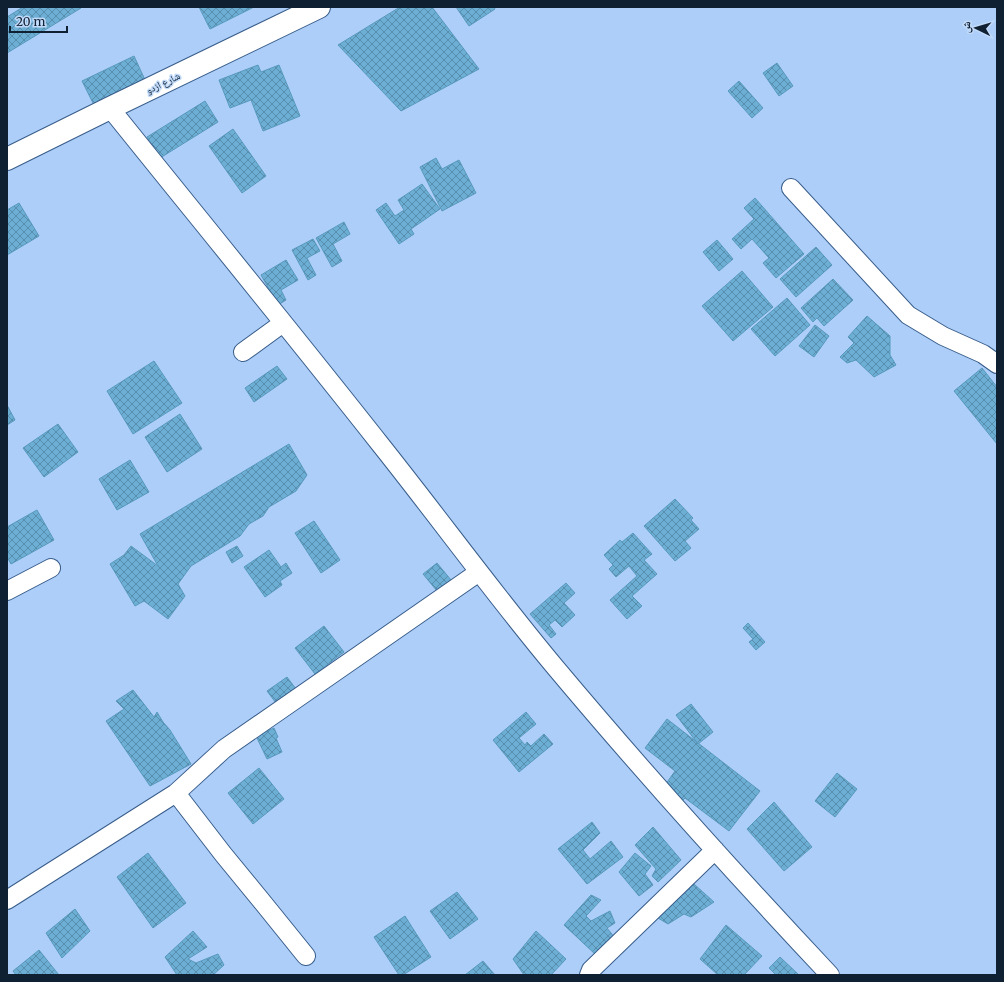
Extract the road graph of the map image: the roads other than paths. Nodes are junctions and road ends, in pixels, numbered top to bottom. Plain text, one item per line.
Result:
1 (319, 7) edge
2 (110, 108) junction
3 (7, 159) edge
4 (791, 188) dead end
5 (283, 323) junction
6 (243, 352) dead end
7 (997, 364) edge
8 (51, 568) dead end
9 (479, 572) junction
10 (7, 591) edge
11 (176, 793) junction
12 (715, 850) junction
13 (7, 900) edge
14 (306, 956) dead end
15 (589, 975) edge
16 (830, 975) edge

1 - 2 street, شارع ازدو
2 - 3 street, شارع ازدو
2 - 5 street
4 - 7 street
5 - 6 street
5 - 9 street
8 - 10 street
9 - 11 street
9 - 12 street
11 - 13 street
11 - 14 street
12 - 15 street
12 - 16 street

